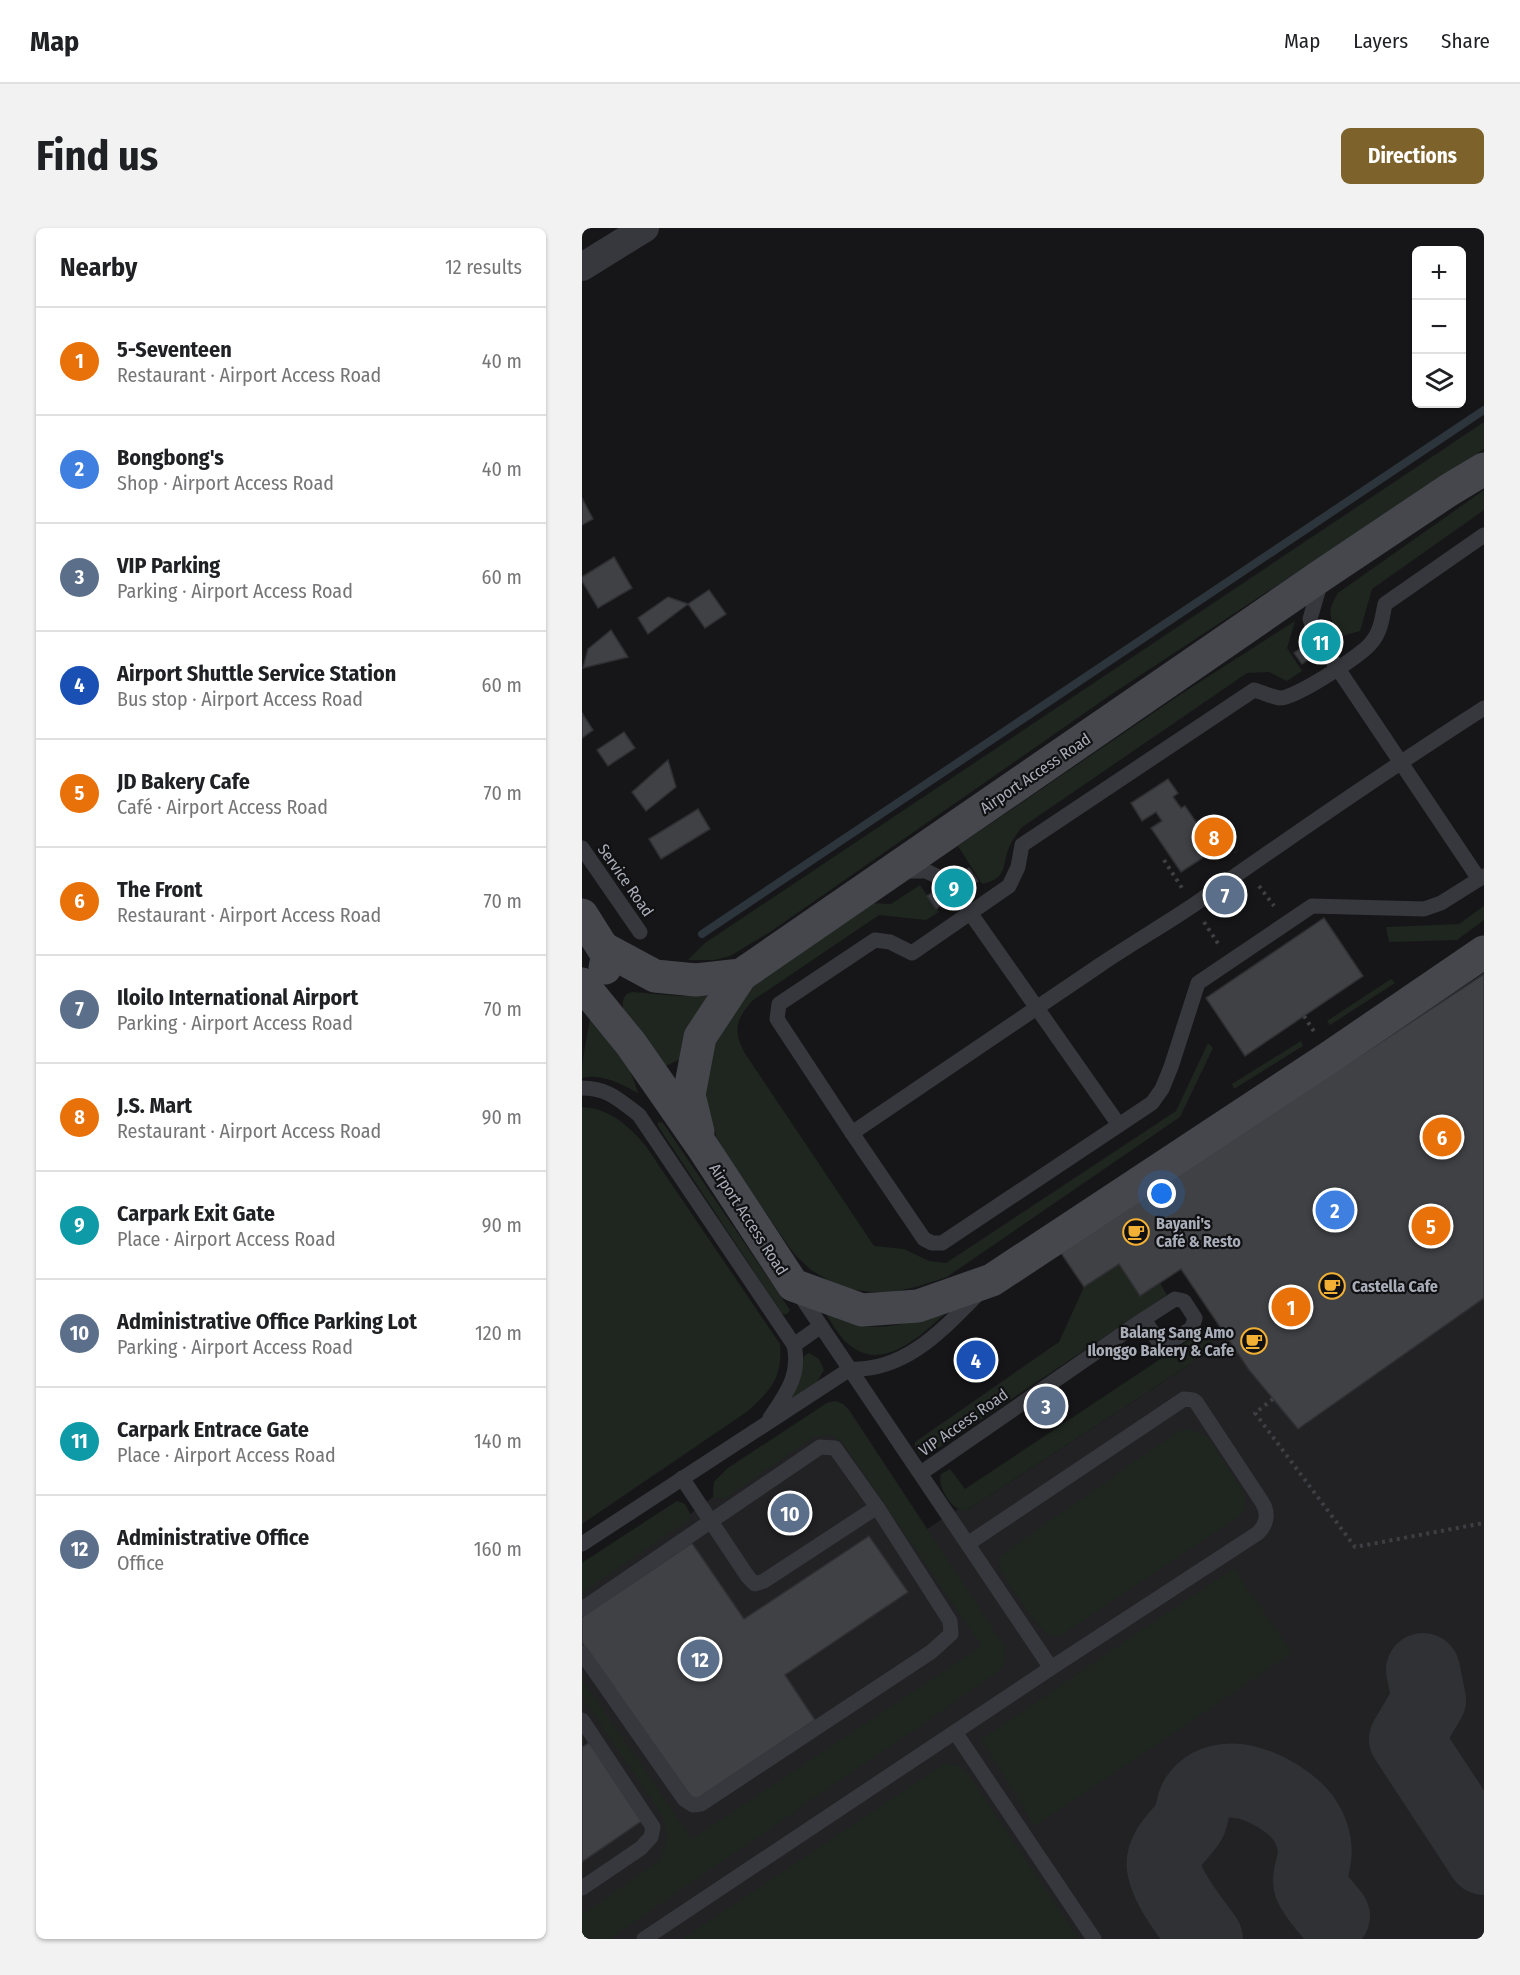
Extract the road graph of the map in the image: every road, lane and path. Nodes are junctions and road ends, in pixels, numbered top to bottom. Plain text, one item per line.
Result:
1 (645, 228) edge
2 (582, 267) edge
3 (1482, 469) edge
4 (1484, 535) edge
5 (1322, 575) junction
6 (1338, 668) junction
7 (1484, 708) edge
8 (1401, 763) junction
9 (582, 848) edge
10 (891, 871) junction
11 (1482, 877) edge
12 (971, 914) junction
13 (582, 915) edge
14 (640, 932) dead end
15 (603, 948) junction
16 (1484, 952) edge
17 (582, 975) edge
18 (741, 975) junction
19 (582, 984) edge
20 (1038, 1009) junction
21 (582, 1088) edge
22 (652, 1105) junction
23 (1119, 1125) junction
24 (852, 1133) junction
25 (702, 1146) junction
26 (992, 1280) junction
27 (793, 1285) junction
28 (1144, 1319) dead end
29 (821, 1326) junction
30 (794, 1345) junction
31 (850, 1369) junction
32 (1273, 1399) dead end
33 (767, 1423) junction
34 (921, 1473) junction
35 (682, 1478) junction
36 (877, 1507) junction
37 (709, 1520) junction
38 (1484, 1523) edge
39 (969, 1543) junction
40 (582, 1544) edge
41 (582, 1609) edge
42 (582, 1653) edge
43 (1051, 1668) junction
44 (582, 1720) edge
45 (955, 1732) junction
46 (588, 1741) edge
47 (582, 1888) edge
48 (644, 1939) edge
49 (1094, 1939) edge

1 - 2 street
3 - 5 main road, Airport Access Road
4 - 6 lane
5 - 6 lane
5 - 10 main road, Airport Access Road
6 - 8 lane
6 - 12 lane
7 - 8 lane
8 - 11 lane
8 - 20 lane
9 - 14 lane, Service Road
10 - 12 lane
10 - 18 main road, Airport Access Road
11 - 23 lane
12 - 20 lane
12 - 24 lane
13 - 15 main road
15 - 17 main road
15 - 18 main road
16 - 26 main road, Airport Access Road
18 - 25 main road, Airport Access Road
19 - 22 main road, Airport Access Road
20 - 23 lane
20 - 24 lane
21 - 22 lane
22 - 25 main road, Airport Access Road
22 - 30 lane
23 - 24 lane
25 - 27 main road, Airport Access Road
26 - 27 main road, Airport Access Road
26 - 31 lane
27 - 29 lane
28 - 34 lane, VIP Access Road
29 - 30 lane
29 - 31 lane
30 - 33 lane
31 - 33 lane
31 - 34 lane
32 - 38 path
33 - 35 lane
34 - 39 lane
35 - 37 lane
35 - 40 lane
36 - 37 lane
36 - 37 lane
36 - 42 lane
37 - 41 lane
39 - 43 lane
39 - 43 lane
43 - 45 lane
44 - 46 lane
45 - 48 lane
45 - 49 lane
46 - 47 lane

